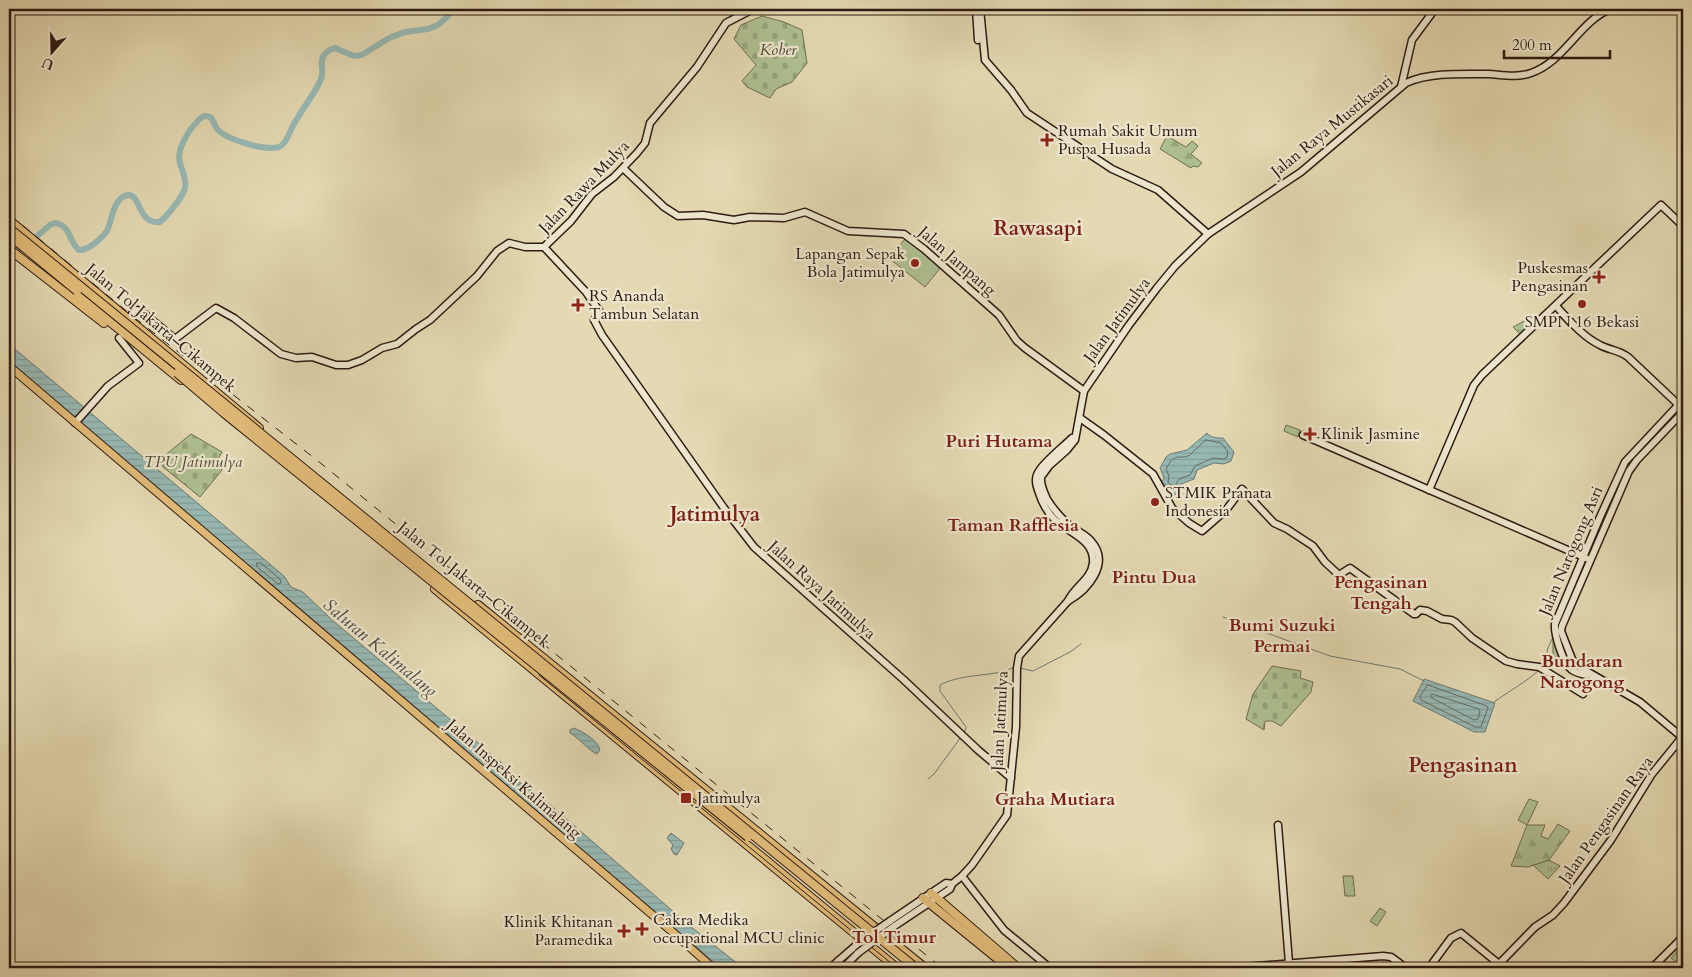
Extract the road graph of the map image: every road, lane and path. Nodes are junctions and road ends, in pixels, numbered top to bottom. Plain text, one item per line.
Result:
1 (753, 9) edge
2 (976, 9) edge
3 (980, 9) edge
4 (1435, 9) edge
5 (1610, 9) edge
6 (999, 78) junction
7 (1401, 87) junction
8 (623, 168) junction
9 (9, 220) edge
10 (1683, 226) edge
11 (9, 228) edge
12 (1208, 234) junction
13 (9, 237) edge
14 (544, 247) junction
15 (9, 250) edge
16 (1556, 306) junction
17 (132, 314) dead end
18 (112, 323) junction
19 (119, 338) dead end
20 (9, 366) edge
21 (1084, 391) junction
22 (1682, 407) edge
23 (1080, 418) junction
24 (75, 422) junction
25 (1303, 435) dead end
26 (1429, 490) junction
27 (1587, 559) junction
28 (1577, 670) junction
29 (1593, 676) junction
30 (1683, 737) edge
31 (1011, 778) junction
32 (1278, 825) dead end
33 (962, 876) junction
34 (934, 896) junction
35 (926, 901) junction
36 (947, 912) junction
37 (892, 924) junction
38 (1683, 937) edge
39 (681, 940) junction
40 (1289, 963) junction
41 (707, 968) edge
42 (713, 968) edge
43 (830, 968) edge
44 (843, 968) edge
45 (897, 968) edge
46 (908, 968) edge
47 (916, 968) edge
48 (925, 968) edge
49 (1009, 968) edge
50 (1018, 968) edge
51 (1050, 968) edge
52 (1230, 968) edge
53 (1406, 968) edge
54 (1429, 968) edge
55 (1652, 968) edge

1 - 8 street, Jalan Rawa Mulya
2 - 6 street
3 - 6 street
4 - 7 street
5 - 7 street, Jalan Raya Mustikasari
6 - 12 street
7 - 12 street, Jalan Raya Mustikasari
8 - 14 street, Jalan Rawa Mulya
8 - 21 street, Jalan Jampang
9 - 48 highway, Jalan Tol Jakarta–Cikampek
10 - 16 street
11 - 47 highway, bridge
12 - 21 street, Jalan Jatimulya
13 - 18 highway, Jalan Tol Jakarta–Cikampek, bridge
13 - 46 highway, bridge
14 - 17 street
14 - 31 street, Jalan Raya Jatimulya
15 - 18 highway
16 - 22 street
16 - 26 street
18 - 45 highway, Jalan Tol Jakarta–Cikampek
19 - 24 street
20 - 24 main road, Jalan Inspeksi Kalimalang
21 - 23 street, Jalan Jatimulya
22 - 27 street, Jalan Narogong Asri
23 - 29 street
23 - 31 street, Jalan Jatimulya
24 - 39 main road, Jalan Inspeksi Kalimalang
25 - 26 street
26 - 27 street
27 - 28 street, Jalan Narogong Asri
27 - 28 street, Jalan Narogong Asri
28 - 29 street, Jalan Narogong Asri
29 - 30 street, Jalan Pengasinan Raya
30 - 54 street, Jalan Pengasinan Raya
31 - 33 street, Jalan Jatimulya
32 - 40 street
33 - 34 street, Jalan Jatimulya
33 - 51 street
34 - 35 street, Jalan Jatimulya
34 - 36 highway
35 - 36 highway
35 - 37 street, Jalan Jatimulya
36 - 49 highway
36 - 50 highway
37 - 43 street, bridge
37 - 44 street, bridge
38 - 55 street
39 - 41 main road, Jalan Inspeksi Kalimalang
39 - 42 main road, Jalan Inspeksi Kalimalang
40 - 52 street
40 - 53 street

